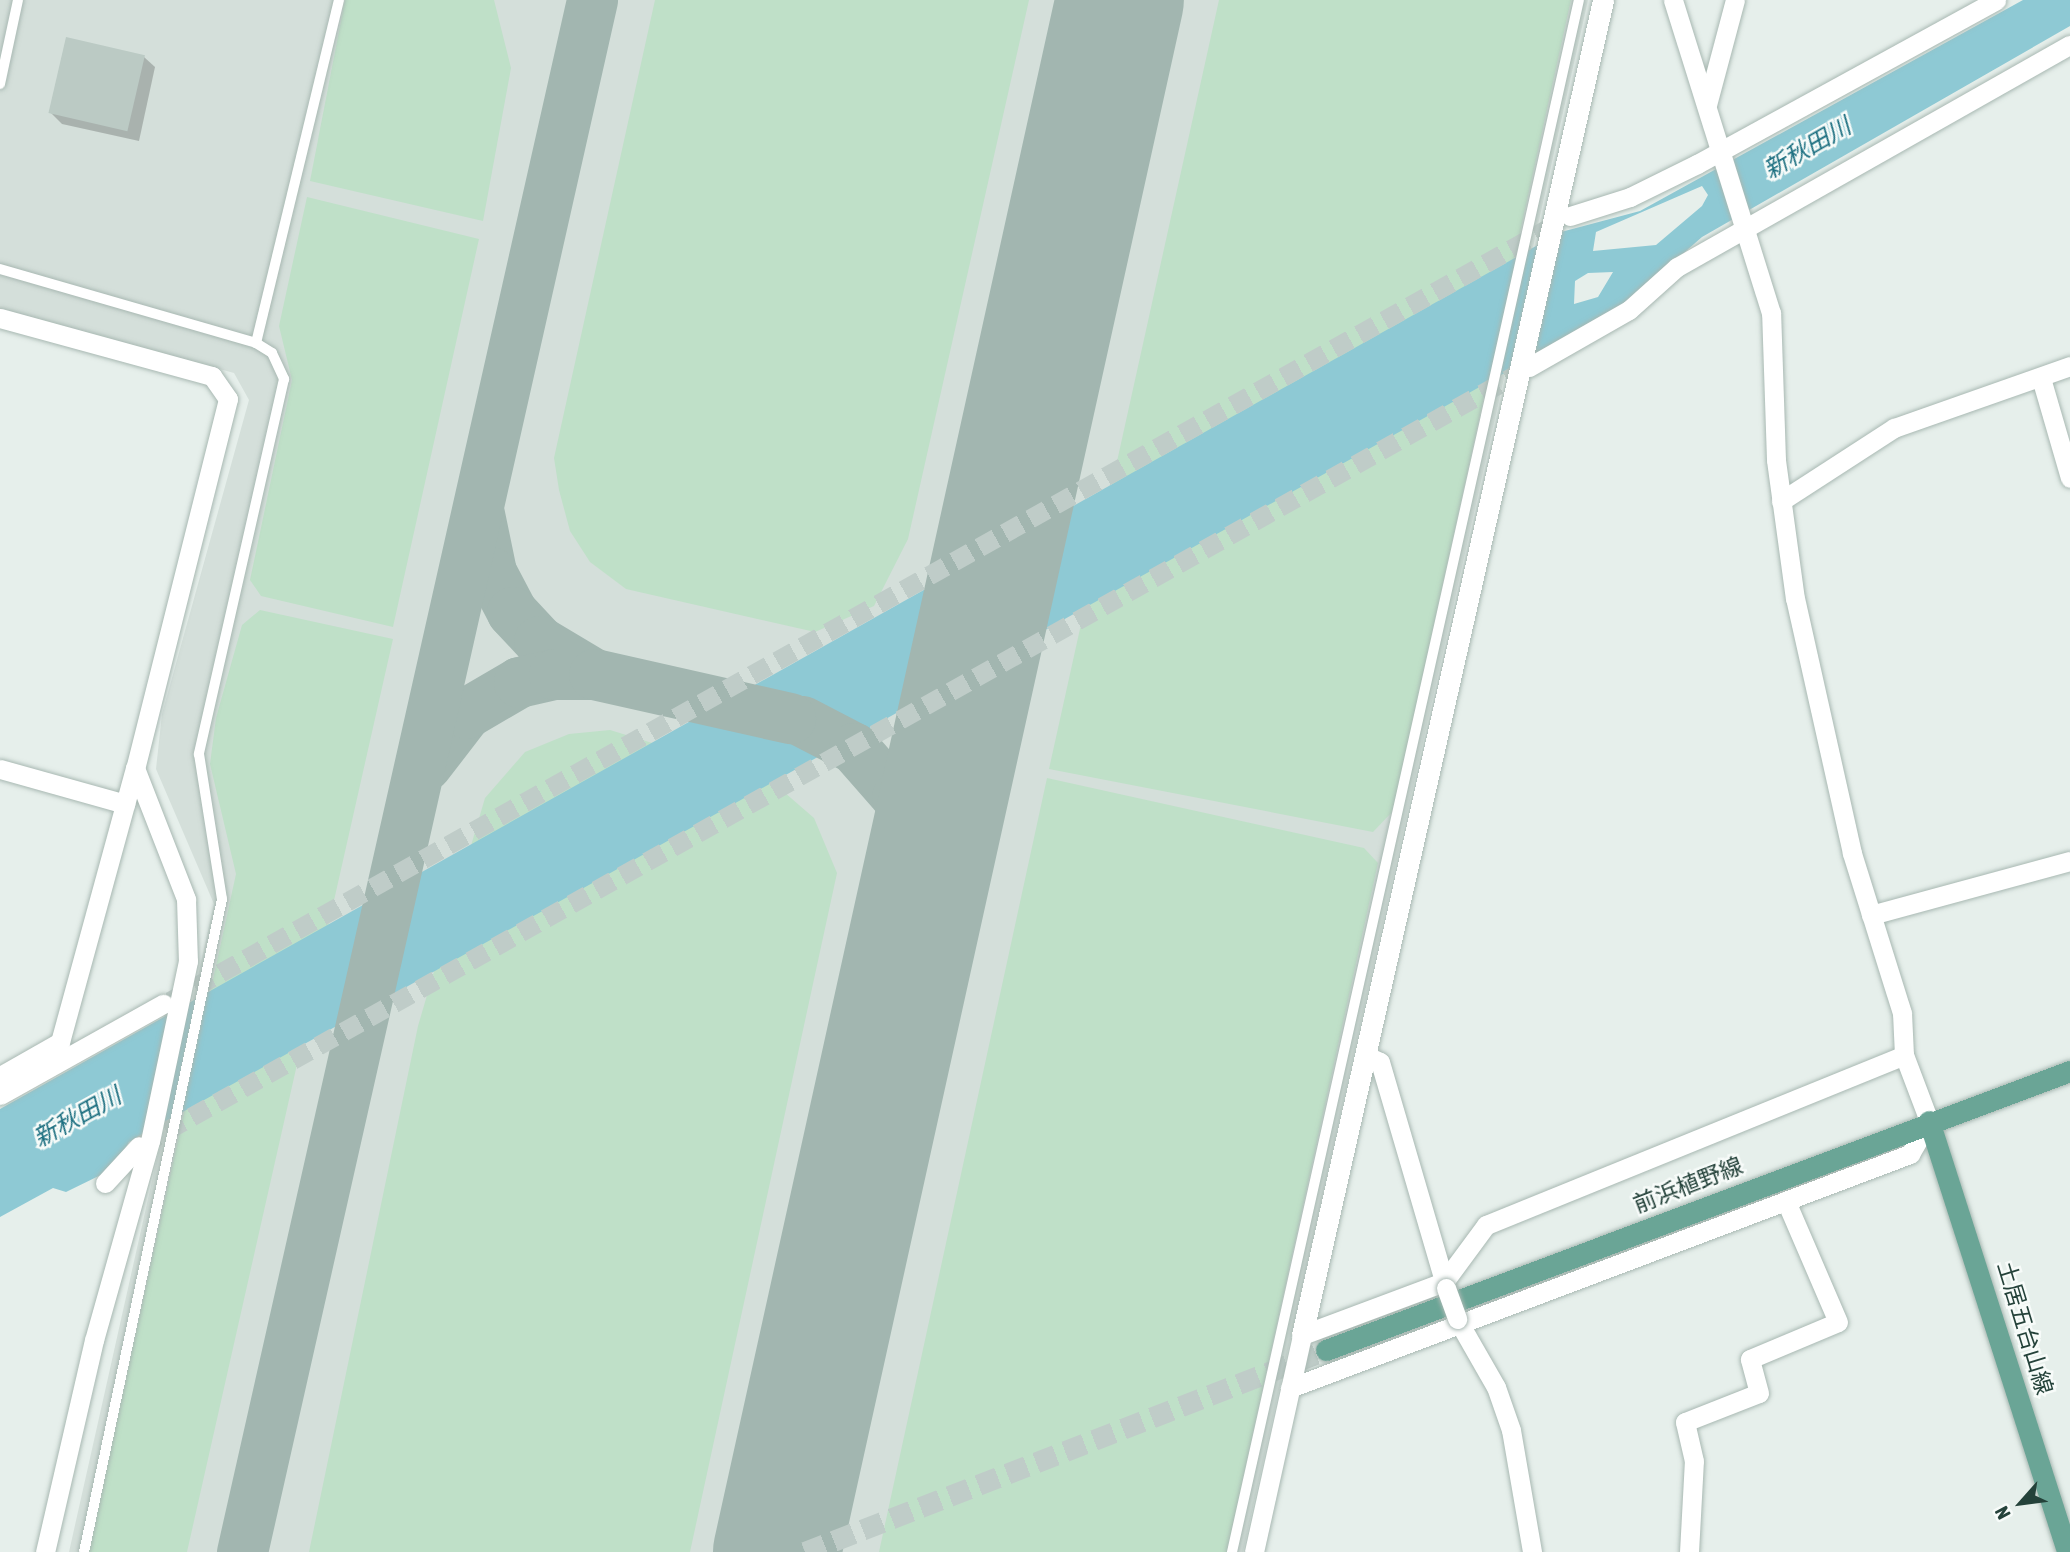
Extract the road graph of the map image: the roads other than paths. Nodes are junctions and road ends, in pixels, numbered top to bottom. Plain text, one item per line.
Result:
1 (18, 0) edge
2 (339, 0) edge
3 (1579, 0) edge
4 (1602, 0) edge
5 (1673, 0) edge
6 (1735, 0) edge
7 (1987, 2) edge
8 (2070, 45) edge
9 (0, 84) edge
10 (1706, 106) junction
11 (1721, 156) junction
12 (1570, 216) tunnel mouth
13 (1740, 225) junction
14 (0, 269) edge
15 (0, 318) edge
16 (256, 343) junction
17 (2070, 366) edge
18 (1529, 367) tunnel mouth
19 (2041, 378) junction
20 (2070, 478) edge
21 (1781, 501) junction
22 (135, 768) junction
23 (0, 769) edge
24 (125, 804) junction
25 (2070, 861) edge
26 (1871, 915) junction
27 (163, 1004) tunnel mouth
28 (1904, 1055) junction
29 (1367, 1056) junction
30 (2070, 1070) edge
31 (0, 1076) edge
32 (0, 1095) edge
33 (1929, 1121) junction
34 (139, 1146) tunnel mouth
35 (105, 1183) dead end
36 (1786, 1201) junction
37 (1445, 1285) junction
38 (1457, 1322) junction
39 (1302, 1335) junction
40 (1326, 1350) tunnel mouth
41 (1290, 1388) junction
42 (45, 1552) edge
43 (84, 1552) edge
44 (1232, 1552) edge
45 (1254, 1552) edge
46 (1532, 1552) edge
47 (1689, 1552) edge
48 (2067, 1552) edge

1 - 9 lane
2 - 16 lane
3 - 44 lane
4 - 29 street
5 - 10 street
6 - 10 street
7 - 11 street
8 - 13 street
10 - 11 street
11 - 12 street
11 - 13 street
13 - 18 street
13 - 21 street
14 - 16 lane
15 - 22 street
16 - 43 lane
17 - 19 street
19 - 20 street
19 - 21 street
21 - 26 street
22 - 24 street
22 - 42 street
23 - 24 street
24 - 31 street
25 - 26 street
26 - 28 street
27 - 32 street
28 - 33 street
28 - 37 street
29 - 37 street
29 - 39 street
30 - 33 main road, 前浜植野線
33 - 36 street
33 - 40 main road, 前浜植野線
33 - 48 main road, 土居五台山線
34 - 35 street
36 - 38 street
36 - 47 street
37 - 38 street, bridge
37 - 39 street
38 - 41 street
38 - 46 street
39 - 41 street
41 - 45 street

